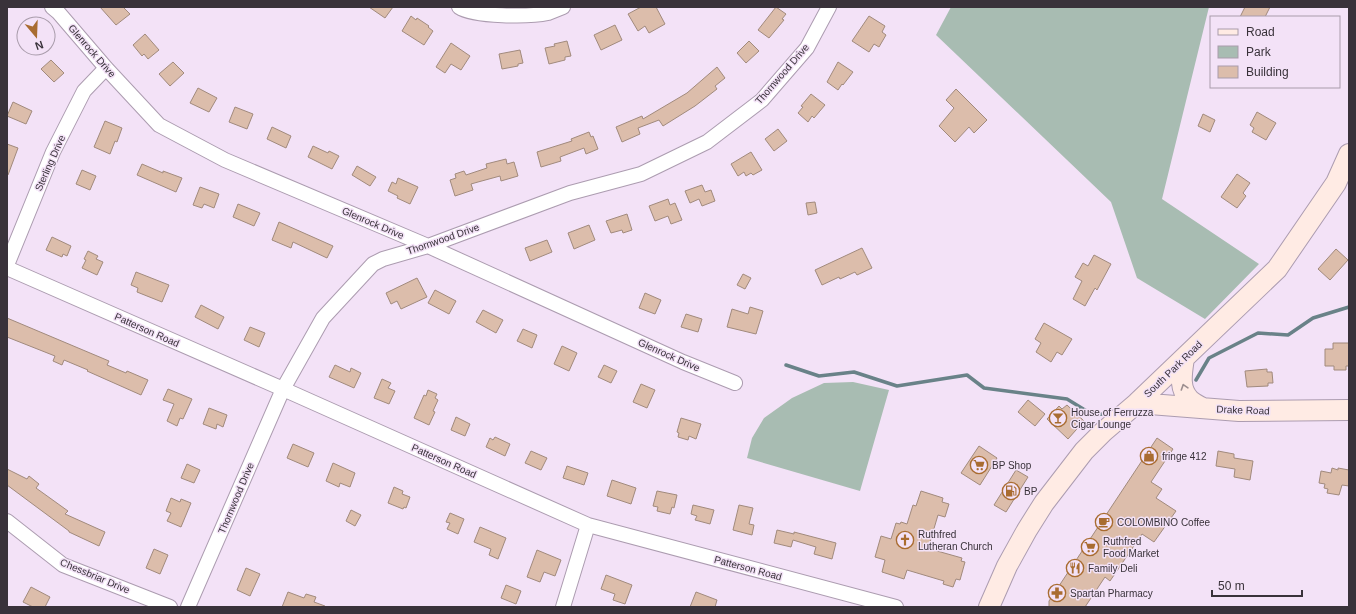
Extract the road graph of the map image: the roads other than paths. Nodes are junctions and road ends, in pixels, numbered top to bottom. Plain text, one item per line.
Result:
1 (52, 7) edge
2 (459, 7) edge
3 (563, 7) edge
4 (829, 7) edge
5 (106, 68) junction
6 (1349, 154) edge
7 (428, 246) junction
8 (7, 265) edge
9 (7, 268) edge
10 (1184, 358) junction
11 (735, 383) dead end
12 (283, 389) junction
13 (1137, 403) junction
14 (1203, 408) junction
15 (1349, 410) edge
16 (7, 521) edge
17 (588, 525) junction
18 (170, 607) edge
19 (188, 607) edge
20 (563, 607) edge
21 (896, 607) edge
22 (989, 607) edge

1 - 5 street, Glenrock Drive
2 - 3 street
4 - 7 street, Thornwood Drive
5 - 7 street, Glenrock Drive
5 - 8 street, Sterling Drive
6 - 10 main road, South Park Road
7 - 11 street, Glenrock Drive
7 - 12 street, Thornwood Drive
9 - 12 street, Patterson Road
10 - 13 main road, South Park Road
14 -> 10 main road
12 - 17 street, Patterson Road
12 - 19 street, Thornwood Drive
13 - 14 main road, Drake Road
13 - 22 main road, South Park Road
14 - 15 main road, Drake Road
16 - 18 street, Chessbriar Drive
17 - 20 street
17 - 21 street, Patterson Road

